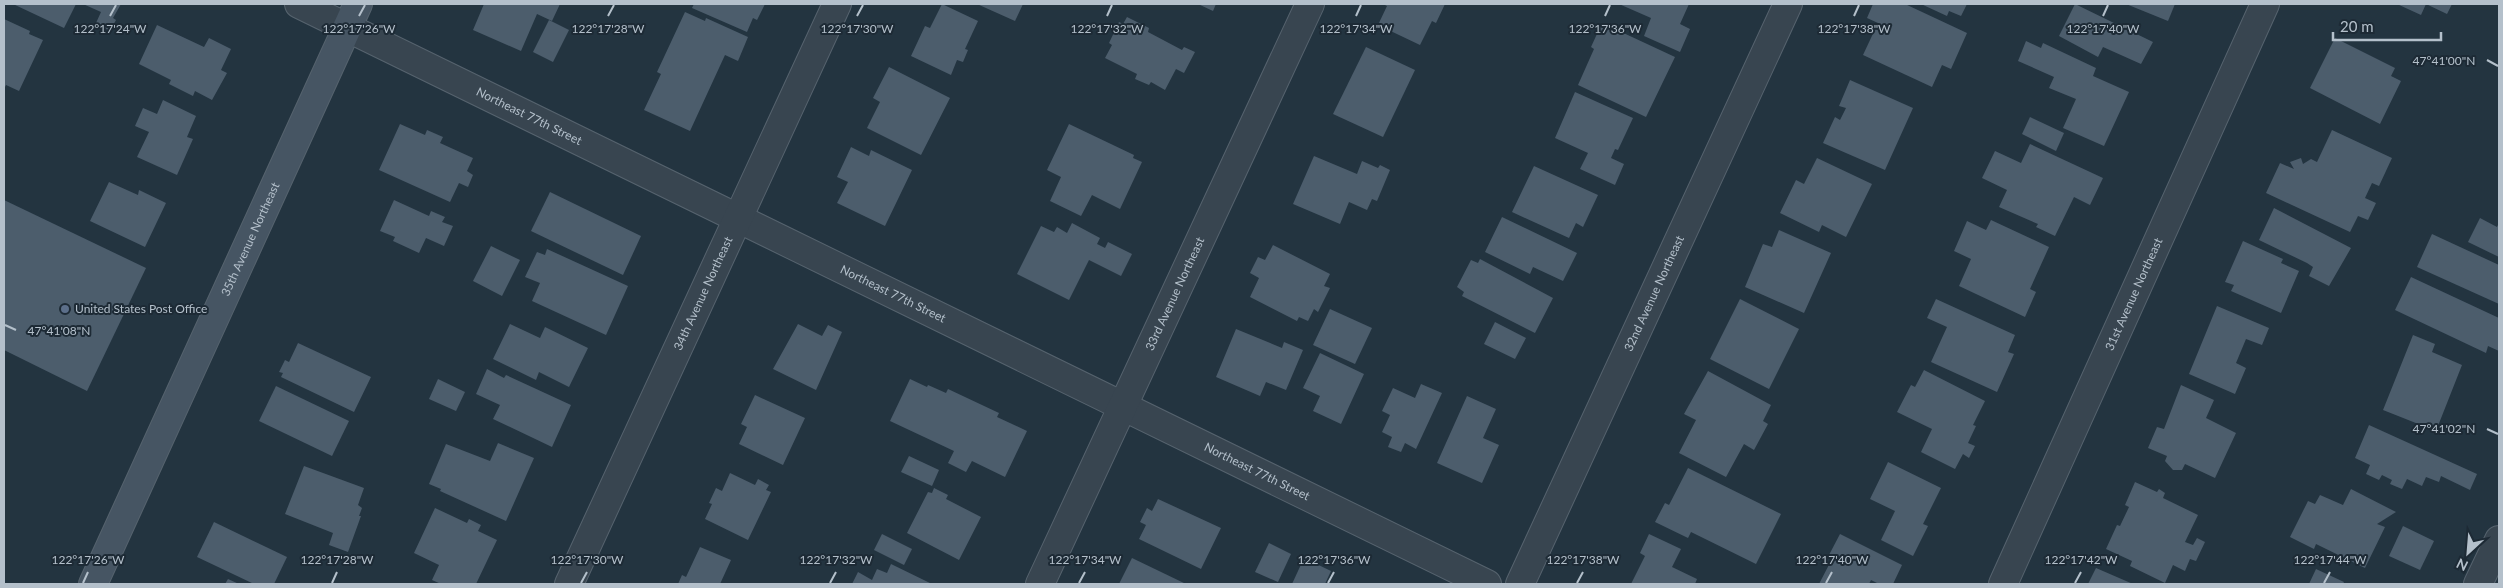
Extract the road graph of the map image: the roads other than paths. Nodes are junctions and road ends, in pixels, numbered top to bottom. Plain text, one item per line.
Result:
1 (299, 4) edge
2 (837, 4) edge
3 (1310, 4) edge
4 (1788, 4) edge
5 (2265, 4) edge
6 (353, 15) edge
7 (739, 218) junction
8 (1123, 405) junction
9 (2499, 540) edge
10 (93, 584) edge
11 (569, 584) edge
12 (1040, 584) edge
13 (1487, 584) edge
14 (1520, 584) edge
15 (2003, 584) edge
16 (2478, 584) edge

1 - 6 street, Northeast 77th Street
2 - 7 street, 34th Avenue Northeast
3 - 8 street, 33rd Avenue Northeast
4 - 14 street, 32nd Avenue Northeast
5 - 15 street, 31st Avenue Northeast
6 - 7 street, Northeast 77th Street
6 - 10 main road, 35th Avenue Northeast
7 - 8 street, Northeast 77th Street
7 - 11 street, 34th Avenue Northeast
8 - 12 street, 33rd Avenue Northeast
8 - 13 street, Northeast 77th Street
9 - 16 street

